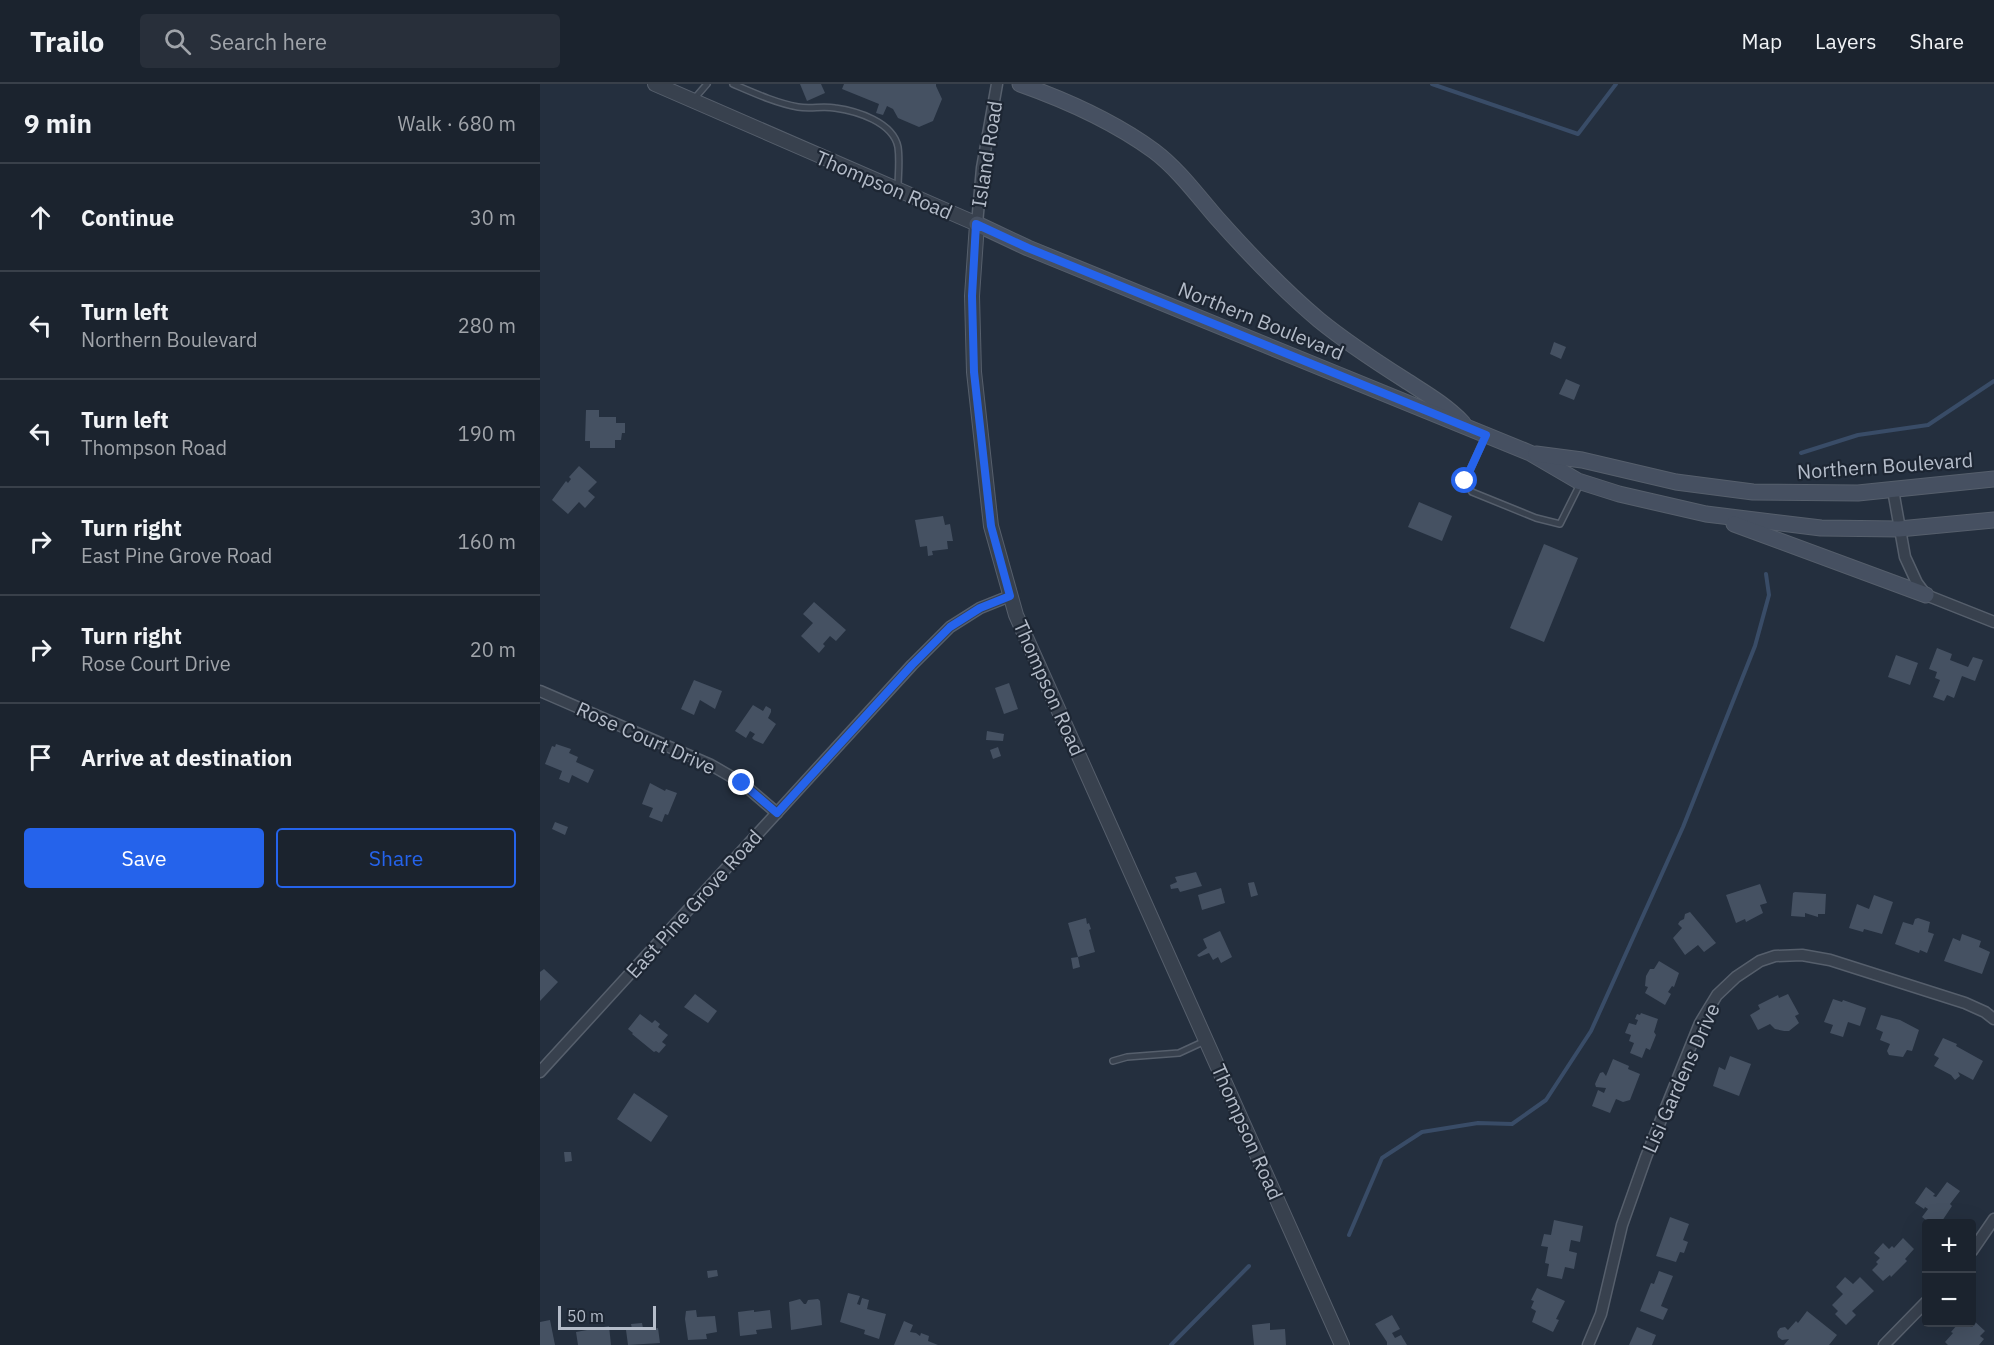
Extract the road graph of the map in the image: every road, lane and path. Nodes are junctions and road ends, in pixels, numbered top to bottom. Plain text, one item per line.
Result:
1 (655, 84) edge
2 (707, 84) edge
3 (733, 84) edge
4 (998, 84) edge
5 (1020, 84) edge
6 (693, 101) junction
7 (897, 190) junction
8 (976, 224) junction
9 (1467, 428) junction
10 (1486, 435) junction
11 (1530, 453) junction
12 (1994, 479) edge
13 (1581, 482) junction
14 (1893, 490) junction
15 (1706, 514) junction
16 (1994, 520) edge
17 (1899, 529) junction
18 (1926, 595) junction
19 (1010, 596) junction
20 (1994, 622) edge
21 (540, 691) edge
22 (777, 813) junction
23 (1994, 1019) edge
24 (1206, 1041) junction
25 (1113, 1061) dead end
26 (540, 1072) edge
27 (1994, 1219) edge
28 (1976, 1244) edge
29 (1922, 1306) edge
30 (1342, 1345) edge
31 (1588, 1345) edge
32 (1884, 1345) edge

1 - 6 street, Thompson Road
2 - 6 lane
3 - 7 lane
4 - 8 street, Island Road
5 - 9 main road
6 - 7 street, Thompson Road
7 - 8 street, Thompson Road
8 - 9 main road, Northern Boulevard
8 - 19 street, Thompson Road
9 - 10 main road, Northern Boulevard
10 - 11 main road, Northern Boulevard
10 - 13 lane
11 - 13 main road, Northern Boulevard
11 - 14 main road, Northern Boulevard
12 - 14 main road, Northern Boulevard
13 - 15 main road, Northern Boulevard
14 - 17 street
15 - 17 main road, Northern Boulevard
15 - 18 main road
16 - 17 main road, Northern Boulevard
17 - 18 street
18 - 20 street
19 - 22 street, East Pine Grove Road
19 - 24 street, Thompson Road
21 - 22 street, Rose Court Drive
22 - 26 street, East Pine Grove Road
23 - 31 street, Lisi Gardens Drive
24 - 25 lane
24 - 30 street, Thompson Road
27 - 28 street
29 - 32 street

